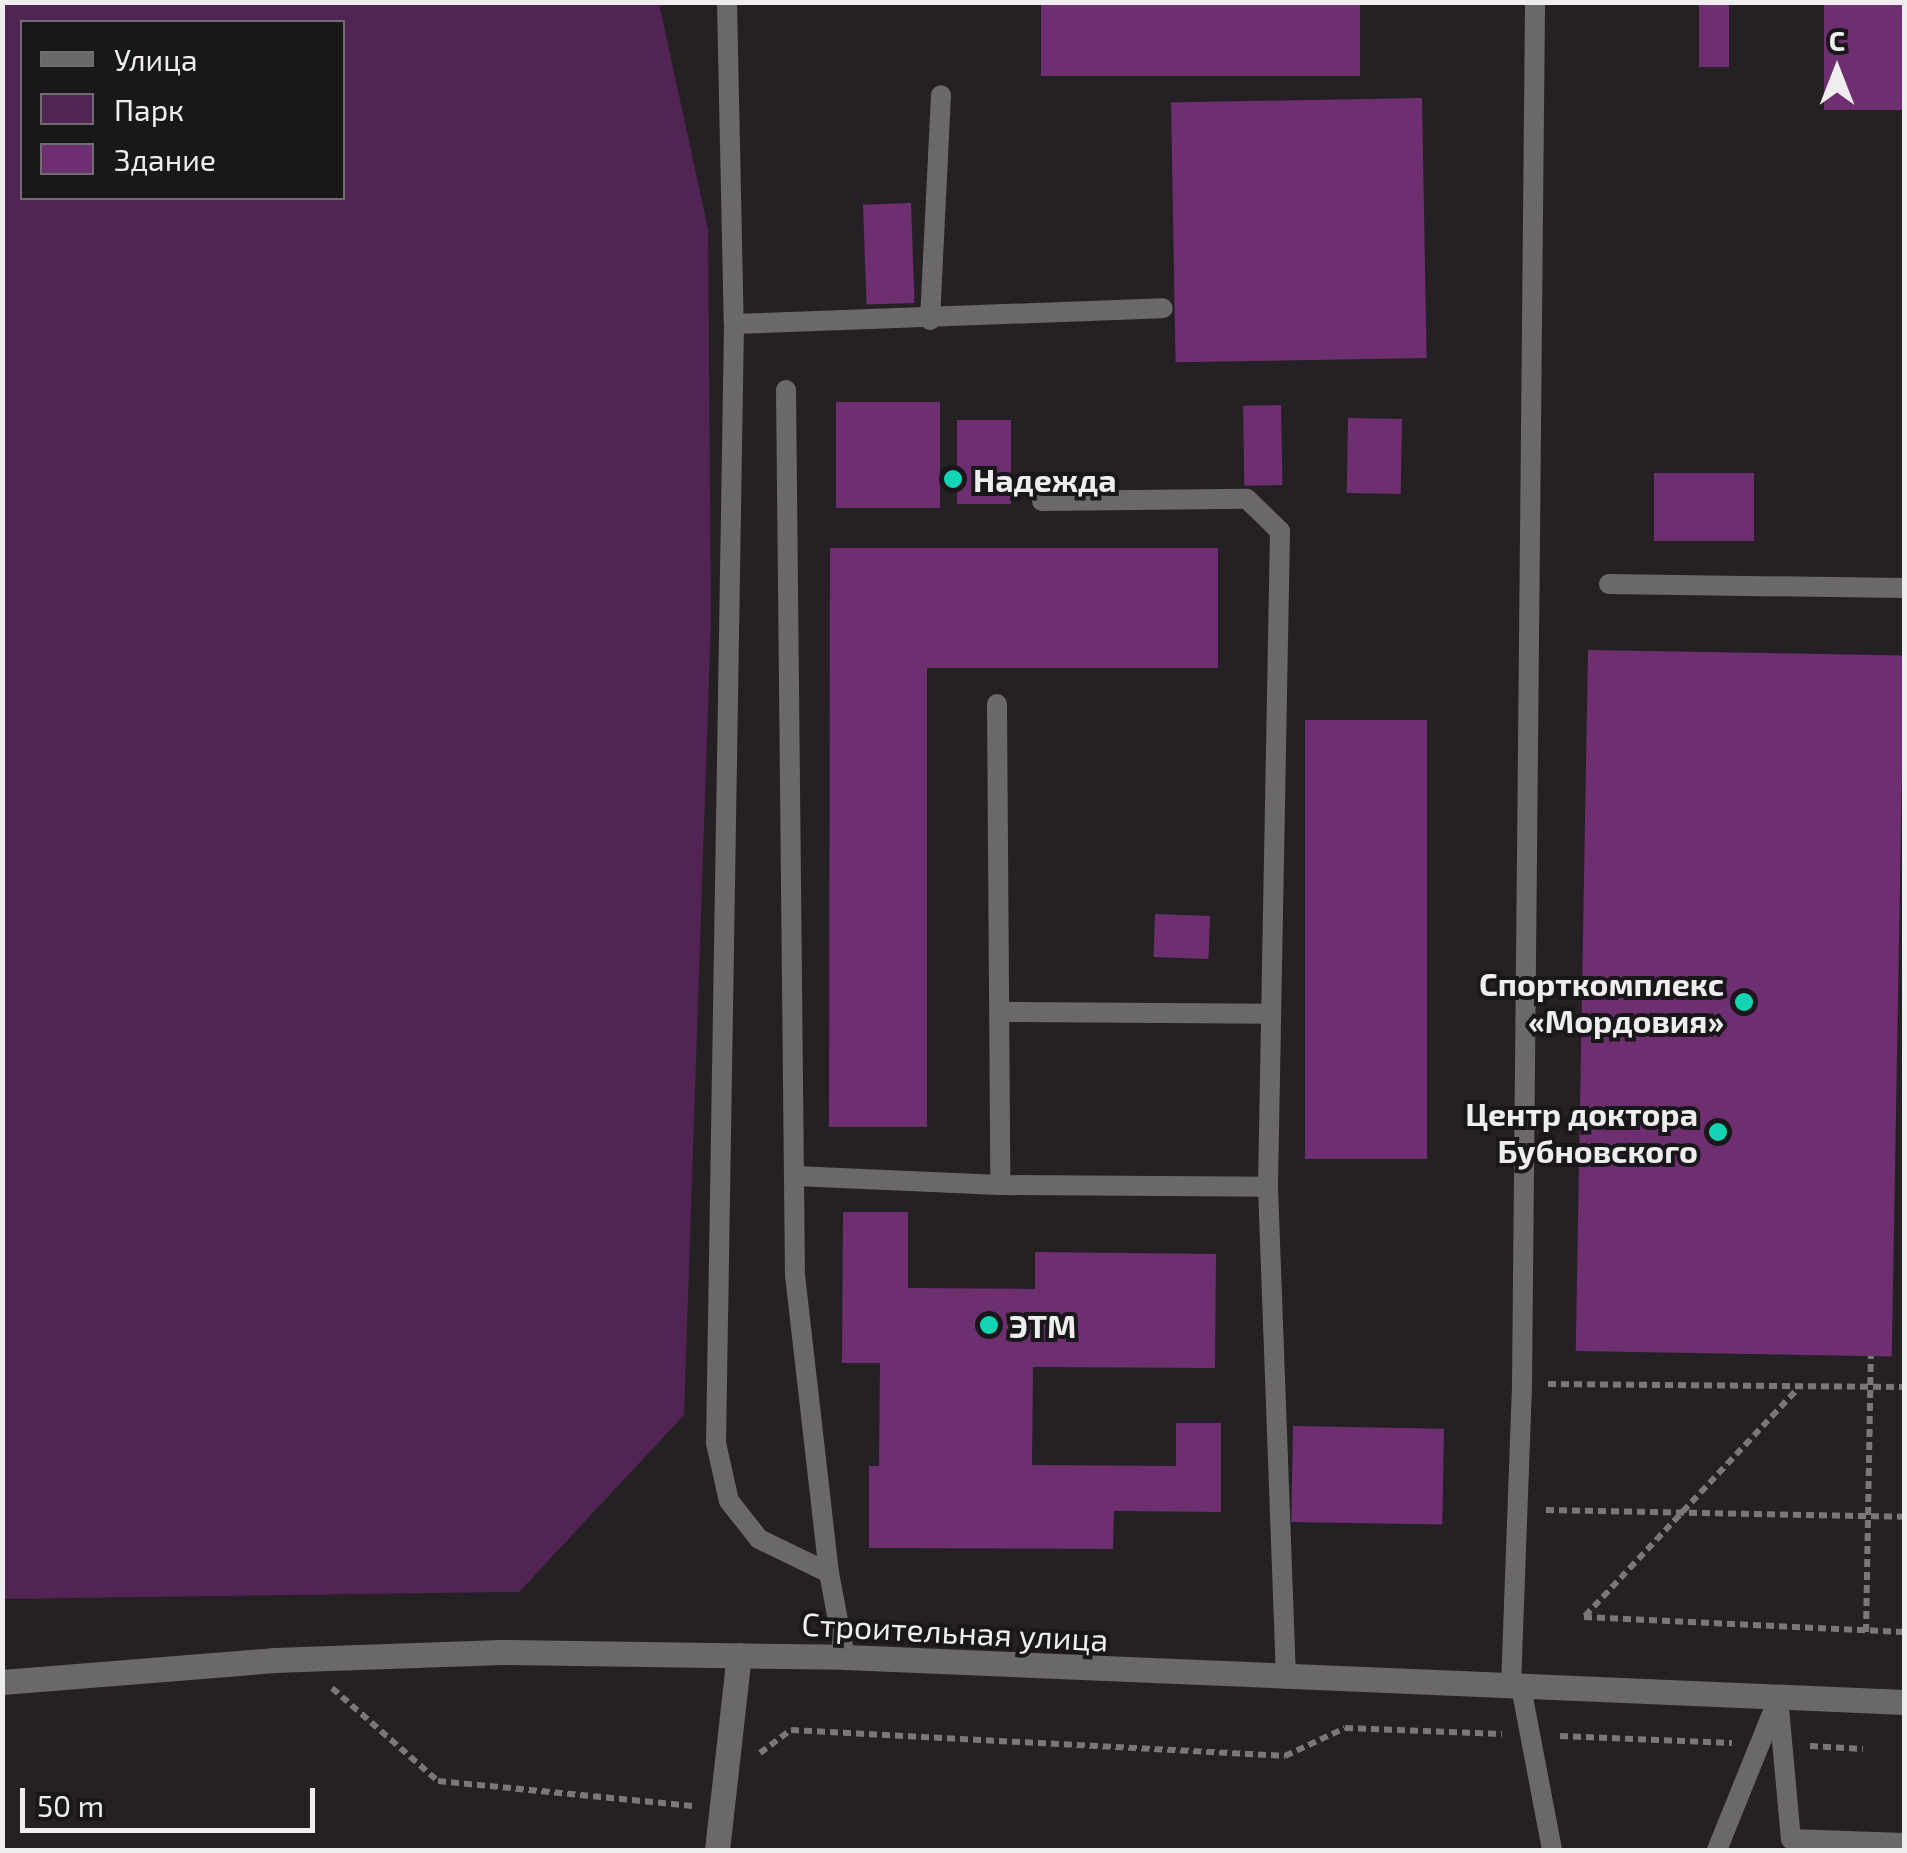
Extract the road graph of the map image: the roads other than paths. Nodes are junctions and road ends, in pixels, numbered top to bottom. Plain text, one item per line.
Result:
1 (728, 2) edge
2 (1534, 2) edge
3 (941, 95) dead end
4 (1163, 308) dead end
5 (930, 320) junction
6 (734, 324) junction
7 (786, 390) dead end
8 (1042, 501) dead end
9 (1610, 584) dead end
10 (1904, 588) edge
11 (997, 704) dead end
12 (1002, 1012) junction
13 (1270, 1014) junction
14 (795, 1176) junction
15 (1000, 1185) junction
16 (1268, 1188) junction
17 (829, 1574) junction
18 (739, 1655) junction
19 (845, 1657) junction
20 (1286, 1679) junction
21 (2, 1682) edge
22 (1516, 1687) junction
23 (1778, 1698) junction
24 (1904, 1702) edge
25 (1904, 1843) edge
26 (1792, 1844) edge
27 (717, 1850) edge
28 (1552, 1850) edge
29 (1717, 1850) edge

1 - 6 lane
2 - 22 lane
3 - 5 lane
4 - 5 lane
5 - 6 lane
6 - 17 lane
7 - 14 lane
8 - 13 lane
9 - 10 lane
11 - 12 lane
12 - 13 lane
12 - 15 lane
13 - 16 lane
14 - 15 lane
14 - 17 lane
15 - 16 lane
16 - 20 lane
17 - 19 lane
18 - 19 street, Строительная улица
18 - 21 street, Строительная улица
18 - 27 street
19 - 20 street, Строительная улица
20 - 22 street, Строительная улица
22 - 23 street, Строительная улица
22 - 28 lane
23 - 24 street, Строительная улица
23 - 26 lane
23 - 29 lane
25 - 26 lane

